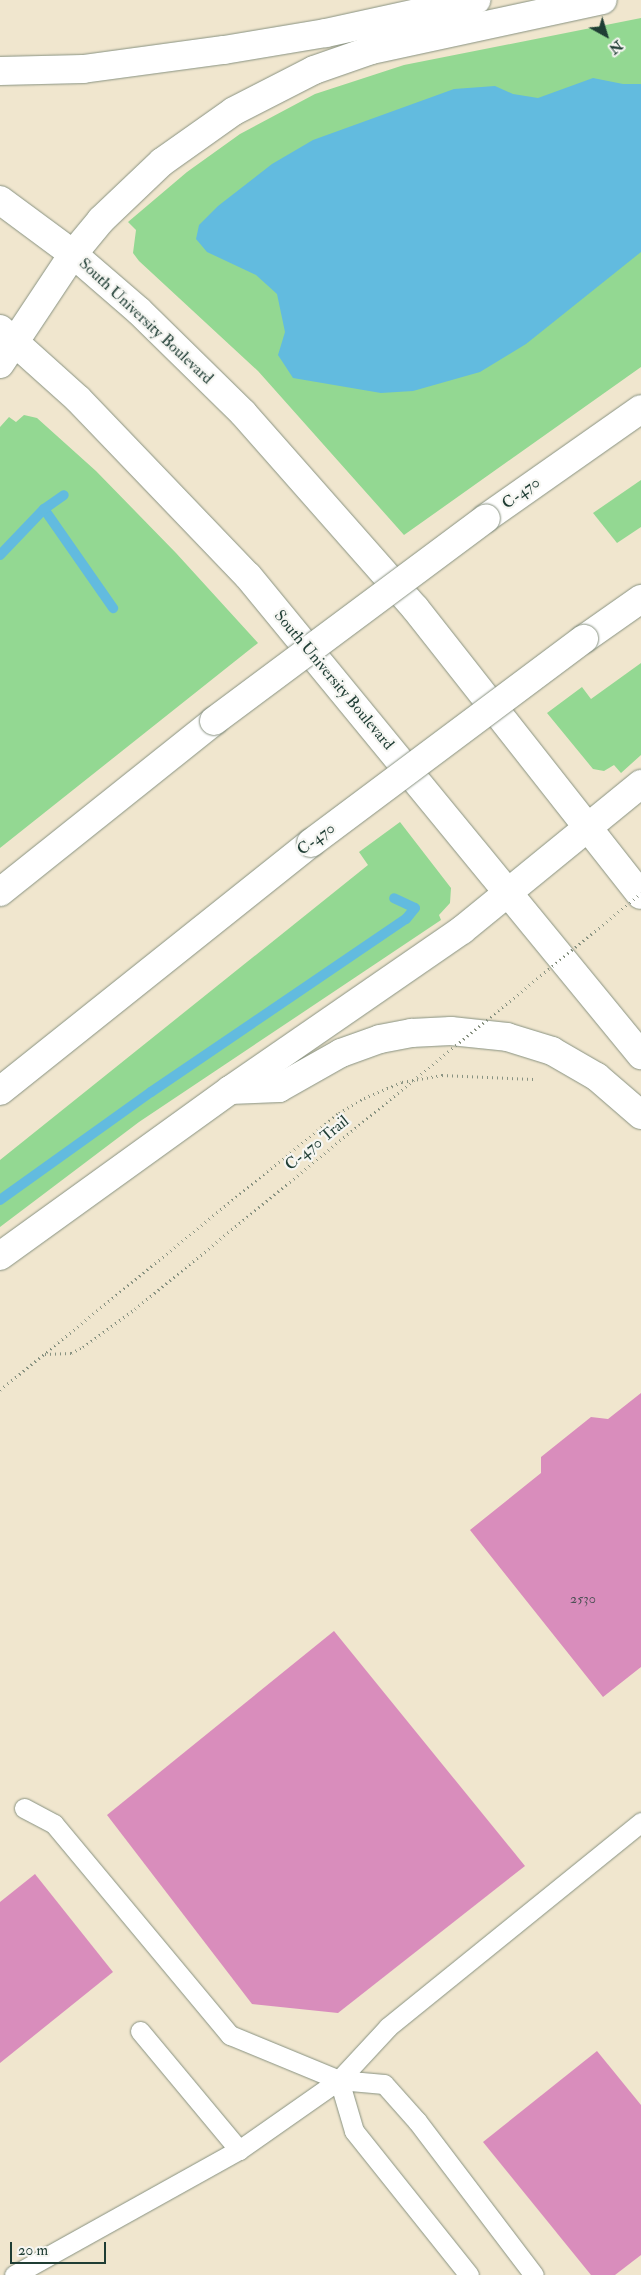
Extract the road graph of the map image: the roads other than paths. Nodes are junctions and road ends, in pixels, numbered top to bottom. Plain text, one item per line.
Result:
1 (476, 0) edge
2 (603, 0) edge
3 (0, 70) edge
4 (0, 200) edge
5 (73, 254) junction
6 (7, 335) edge
7 (0, 364) edge
8 (641, 409) edge
9 (641, 599) edge
10 (641, 784) edge
11 (590, 828) junction
12 (0, 892) edge
13 (510, 894) junction
14 (641, 894) edge
15 (641, 1055) edge
16 (230, 1090) junction
17 (0, 1091) edge
18 (641, 1115) edge
19 (0, 1256) edge
20 (24, 1808) dead end
21 (641, 1822) edge
22 (140, 2031) dead end
23 (339, 2080) junction
24 (239, 2150) junction
25 (14, 2275) edge
26 (469, 2275) edge
27 (534, 2275) edge

1 - 3 main road
2 - 5 main road
4 - 5 main road, South University Boulevard
5 - 6 main road
5 - 11 main road, South University Boulevard
6 - 7 main road
6 - 13 main road, South University Boulevard
8 - 12 main road, C-470, bridge
9 - 17 main road, C-470, bridge
10 - 11 main road
11 - 13 main road
11 - 14 main road, South University Boulevard
13 - 15 main road, South University Boulevard
13 - 16 main road
16 - 18 main road
16 - 19 main road
20 - 23 lane
21 - 23 lane
22 - 24 lane
23 - 24 lane
23 - 26 lane
23 - 27 lane
24 - 25 lane

